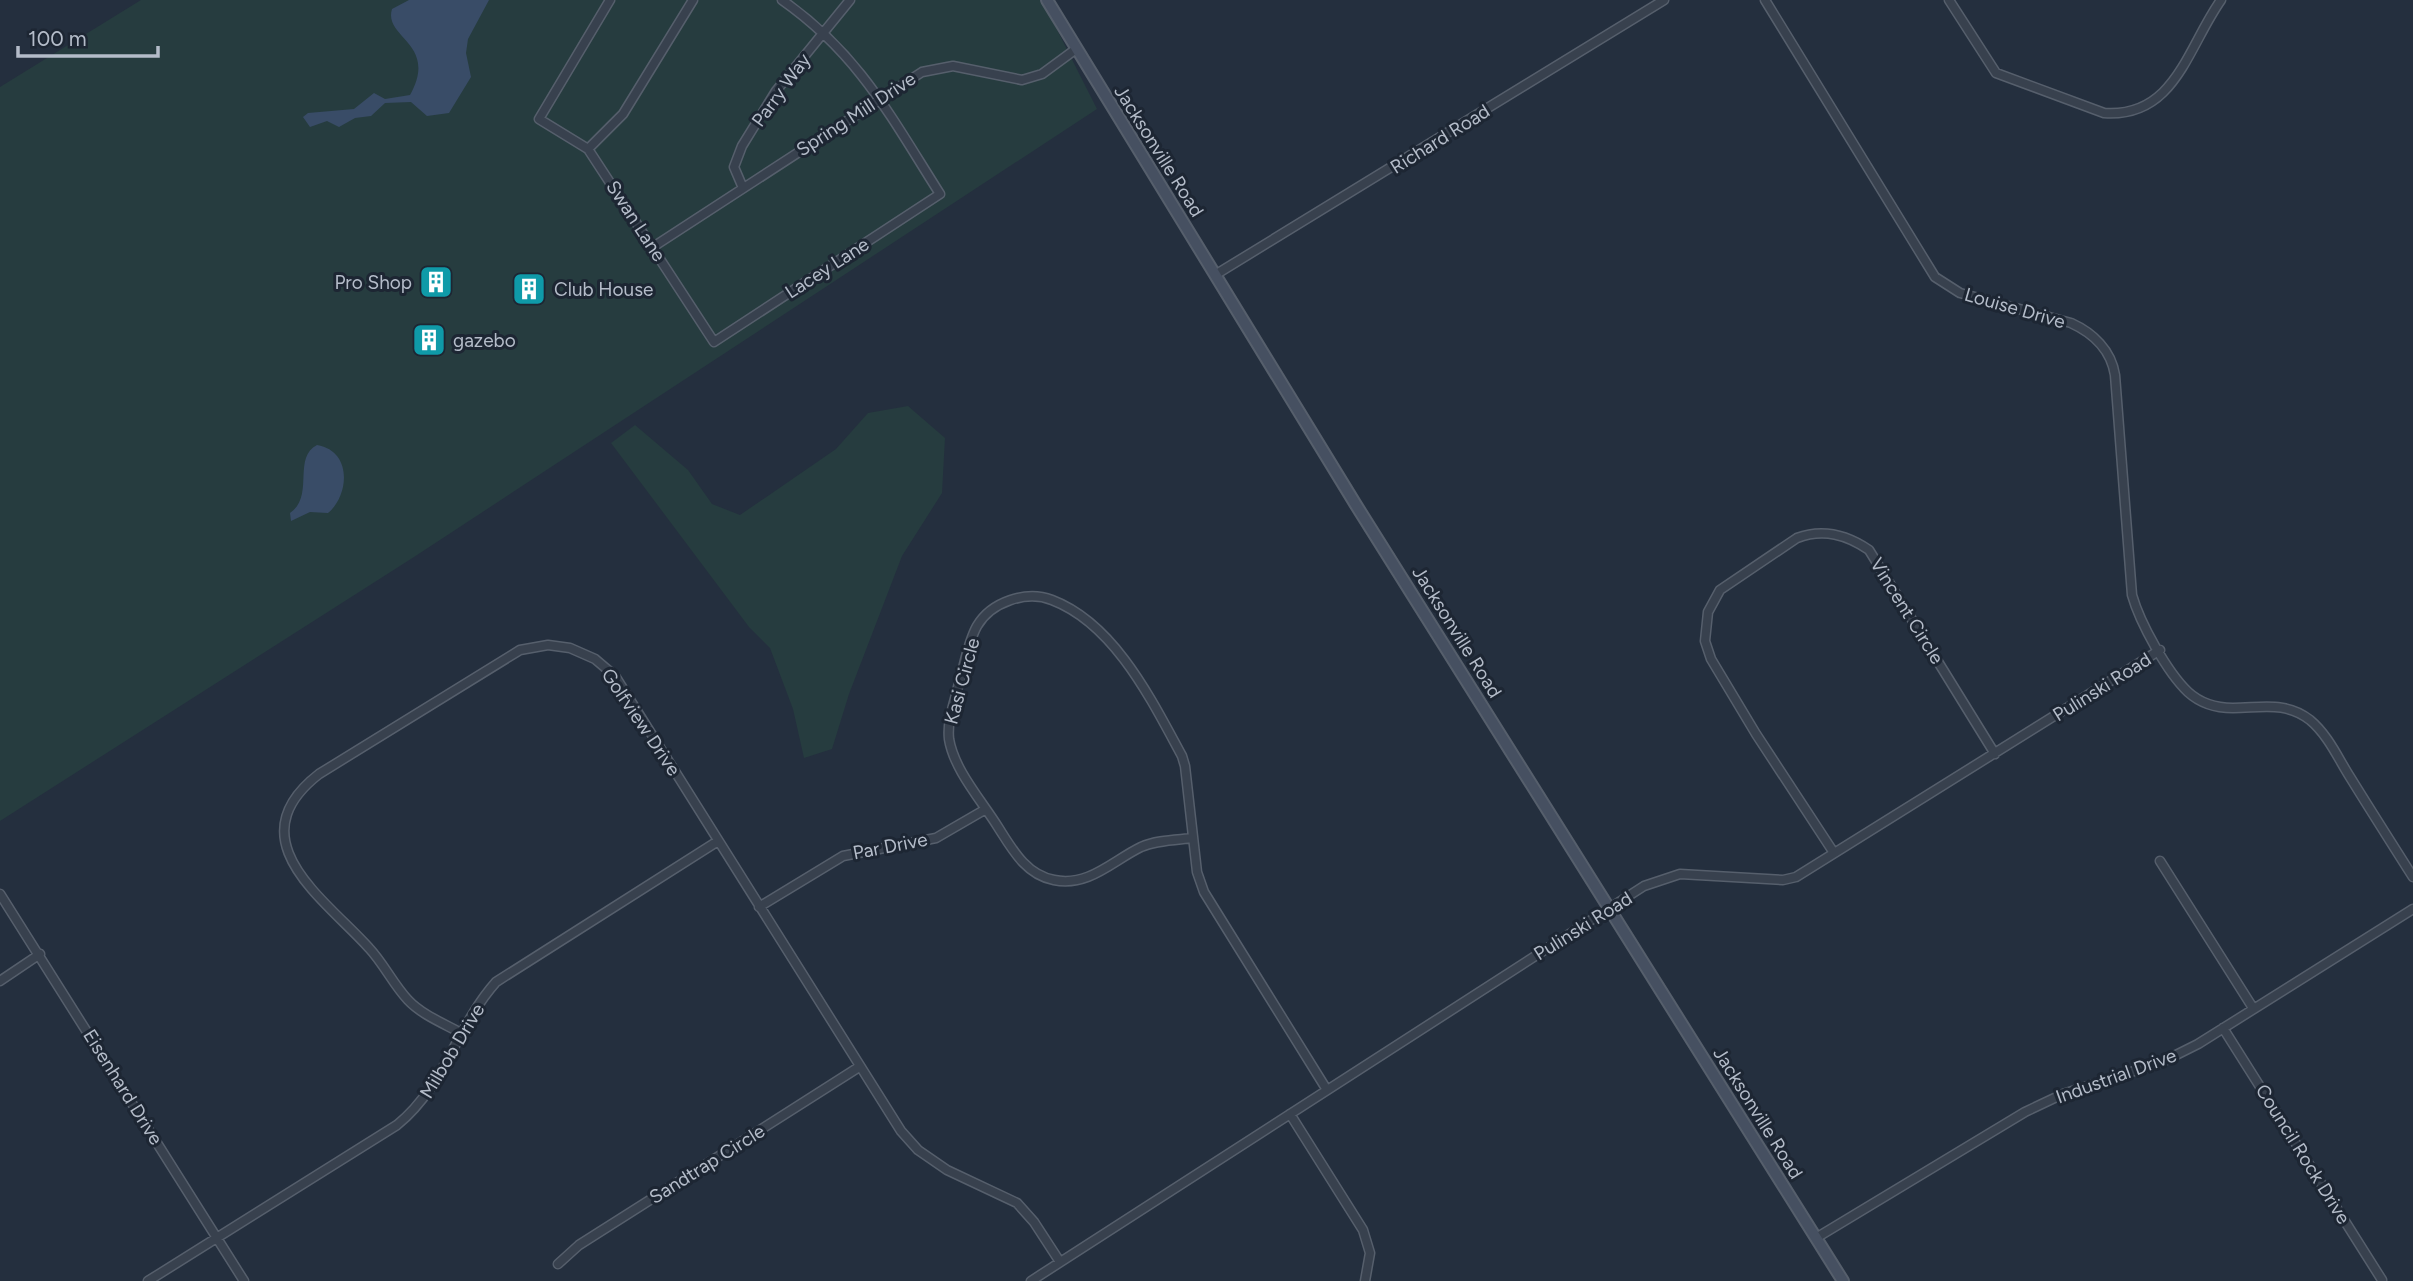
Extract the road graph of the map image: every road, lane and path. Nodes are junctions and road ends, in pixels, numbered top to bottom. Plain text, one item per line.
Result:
1 (610, 0) edge
2 (693, 0) edge
3 (782, 0) edge
4 (850, 0) edge
5 (1047, 0) edge
6 (1664, 0) edge
7 (1765, 0) edge
8 (1949, 0) edge
9 (2221, 0) edge
10 (824, 33) junction
11 (1076, 49) junction
12 (879, 99) junction
13 (588, 149) junction
14 (743, 188) junction
15 (653, 247) junction
16 (1215, 275) junction
17 (714, 342) joint
18 (2160, 650) junction
19 (1995, 754) junction
20 (986, 809) junction
21 (1193, 838) junction
22 (718, 841) junction
23 (1834, 853) junction
24 (2160, 861) dead end
25 (2413, 877) edge
26 (0, 894) edge
27 (759, 907) junction
28 (1611, 909) junction
29 (2413, 909) edge
30 (40, 954) junction
31 (0, 981) edge
32 (2253, 1008) junction
33 (2223, 1028) junction
34 (463, 1034) junction
35 (859, 1067) junction
36 (1328, 1090) junction
37 (1290, 1114) junction
38 (217, 1238) junction
39 (1816, 1238) junction
40 (1060, 1262) junction
41 (558, 1264) dead end
42 (2382, 1280) edge
43 (148, 1281) edge
44 (244, 1281) edge
45 (1031, 1281) edge
46 (1365, 1281) edge
47 (1843, 1281) edge

1 - 13 street, Swan Lane
2 - 13 street
3 - 10 street
4 - 10 street, Parry Way
5 - 11 main road, Jacksonville Road
6 - 16 street, Richard Road
7 - 18 street, Louise Drive
8 - 9 street
10 - 12 street
10 - 14 street, Parry Way
11 - 12 street, Spring Mill Drive
11 - 16 main road, Jacksonville Road
12 - 14 street, Spring Mill Drive
12 - 17 street, Lacey Lane
13 - 15 street, Swan Lane
14 - 15 street, Spring Mill Drive
15 - 17 street, Swan Lane
16 - 28 main road, Jacksonville Road
18 - 19 street, Pulinski Road
18 - 25 street, Louise Drive
19 - 23 street, Pulinski Road
19 - 23 street, Vincent Circle
20 - 21 street, Kasi Circle
20 - 21 street, Kasi Circle
20 - 27 street, Par Drive
21 - 36 street, Kasi Circle
22 - 27 street, Golfview Drive
22 - 34 street, Milbob Drive
22 - 34 street, Golfview Drive
23 - 28 street, Pulinski Road
24 - 32 street
26 - 30 street, Eisenhard Drive
27 - 35 street, Golfview Drive
28 - 36 street, Pulinski Road
28 - 39 main road, Jacksonville Road
29 - 32 street, Industrial Drive
30 - 31 street
30 - 38 street, Eisenhard Drive
32 - 33 street, Industrial Drive
33 - 39 street, Industrial Drive
33 - 42 street, Council Rock Drive
34 - 38 street, Milbob Drive
35 - 40 street, Golfview Drive
35 - 41 street, Sandtrap Circle
36 - 37 street, Pulinski Road
37 - 40 street, Pulinski Road
37 - 46 street
38 - 43 street, Milbob Drive
38 - 44 street, Eisenhard Drive
39 - 47 main road, Jacksonville Road
40 - 45 street, Pulinski Road

